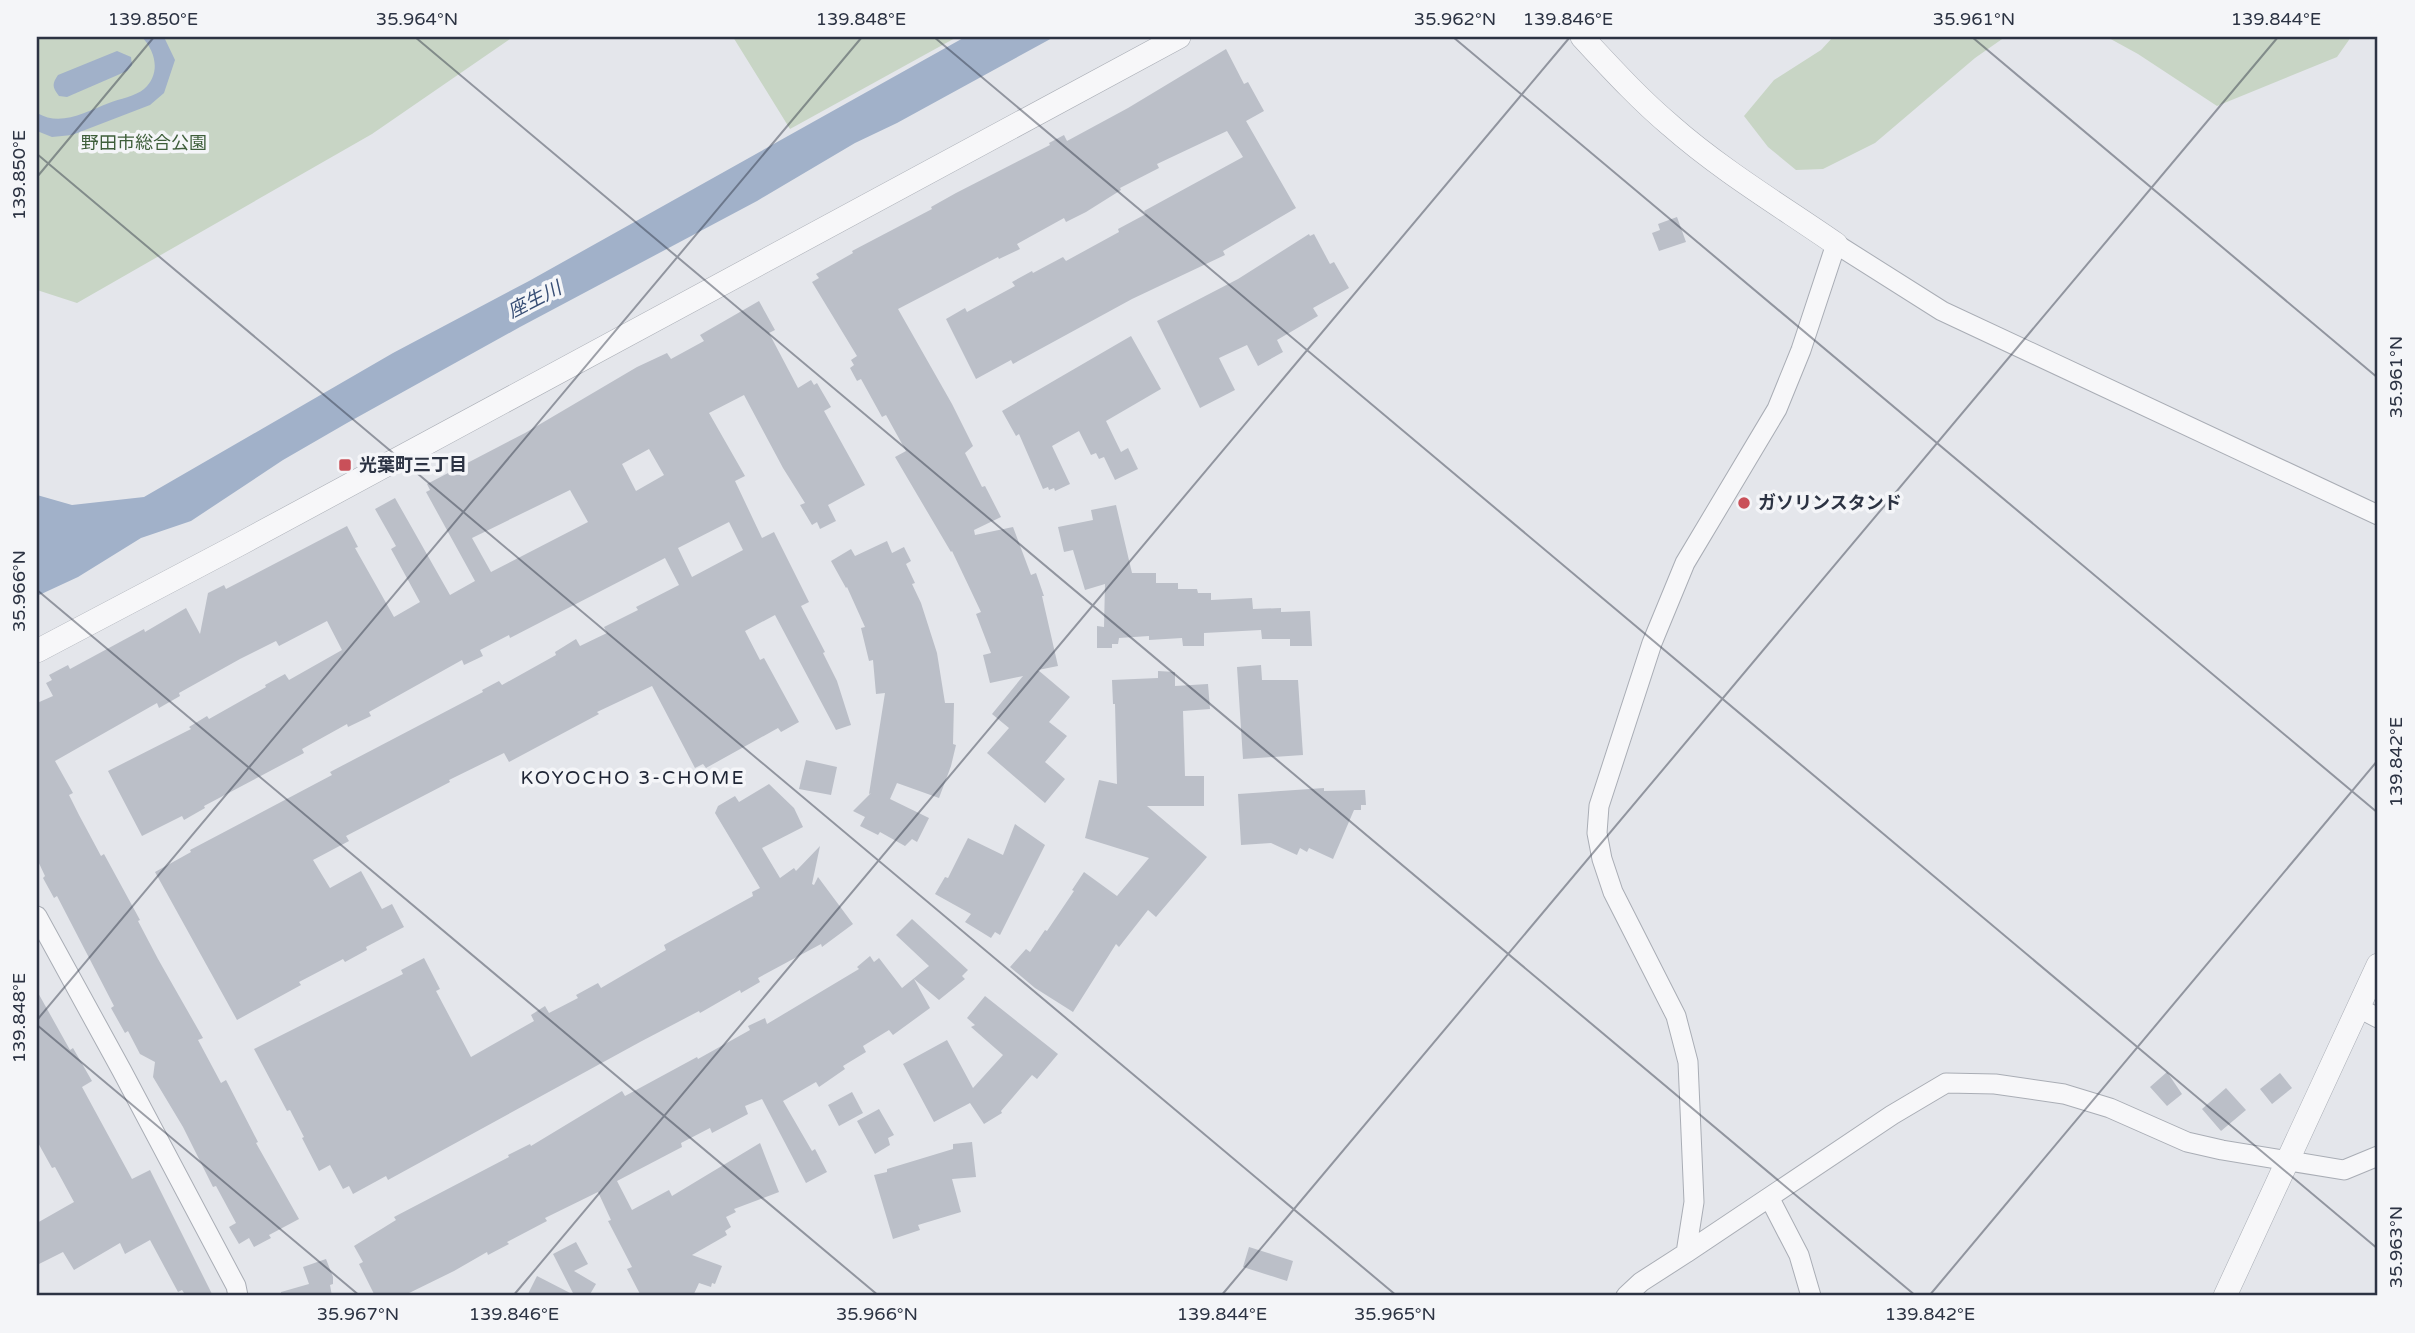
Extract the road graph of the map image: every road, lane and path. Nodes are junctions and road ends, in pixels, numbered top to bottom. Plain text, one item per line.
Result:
1 (1179, 37) edge
2 (1582, 37) edge
3 (1836, 244) junction
4 (2378, 515) edge
5 (37, 652) edge
6 (37, 916) edge
7 (2378, 965) edge
8 (2368, 1013) edge
9 (2378, 1156) edge
10 (2288, 1161) junction
11 (1770, 1199) junction
12 (1686, 1254) junction
13 (238, 1296) edge
14 (1626, 1296) edge
15 (1811, 1296) edge
16 (2225, 1296) edge

1 - 5 street
2 - 3 street
3 - 4 street
3 - 12 street
6 - 13 street
7 - 8 street
8 - 10 street
9 - 10 street
10 - 11 street
10 - 16 street
11 - 12 street
11 - 15 street
12 - 14 street

